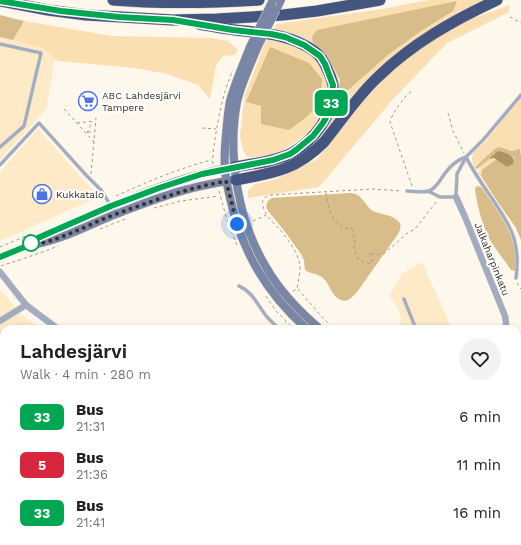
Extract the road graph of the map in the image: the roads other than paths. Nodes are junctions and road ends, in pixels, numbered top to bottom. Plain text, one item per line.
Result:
1 (113, 0) edge
2 (259, 0) edge
3 (273, 0) edge
4 (281, 0) edge
5 (380, 0) edge
6 (497, 0) edge
7 (0, 1) edge
8 (173, 20) junction
9 (0, 44) edge
10 (254, 48) junction
11 (521, 95) edge
12 (0, 142) edge
13 (4, 143) junction
14 (0, 147) edge
15 (466, 157) junction
16 (0, 166) edge
17 (229, 168) junction
18 (231, 180) junction
19 (407, 191) road end
20 (428, 191) junction
21 (456, 197) junction
22 (109, 203) junction
23 (115, 214) junction
24 (27, 246) junction
25 (0, 257) edge
26 (0, 272) edge
27 (516, 278) road end
28 (239, 286) dead end
29 (404, 299) dead end
30 (26, 305) junction
31 (0, 321) edge
32 (53, 325) edge
33 (275, 325) edge
34 (303, 325) edge
35 (316, 325) edge
36 (414, 325) edge
37 (506, 325) edge

1 - 2 highway
3 - 10 main road, bridge
4 - 10 main road, bridge
5 - 8 highway
6 - 18 highway
7 - 8 highway
8 - 17 highway
9 - 13 lane
10 - 17 main road
11 - 15 lane
12 - 13 lane
13 - 14 lane
15 - 20 lane
15 - 21 lane
15 - 27 lane
16 - 22 lane
17 - 18 main road
17 - 22 main road
18 - 23 main road
18 - 34 main road
18 - 35 main road
19 - 20 lane
20 - 21 lane
21 - 37 street, Jalkaharpinkatu
22 - 23 lane
22 - 24 main road
23 - 24 main road
24 - 25 main road
26 - 30 street
28 - 33 lane
29 - 36 lane
30 - 31 street
30 - 32 street

